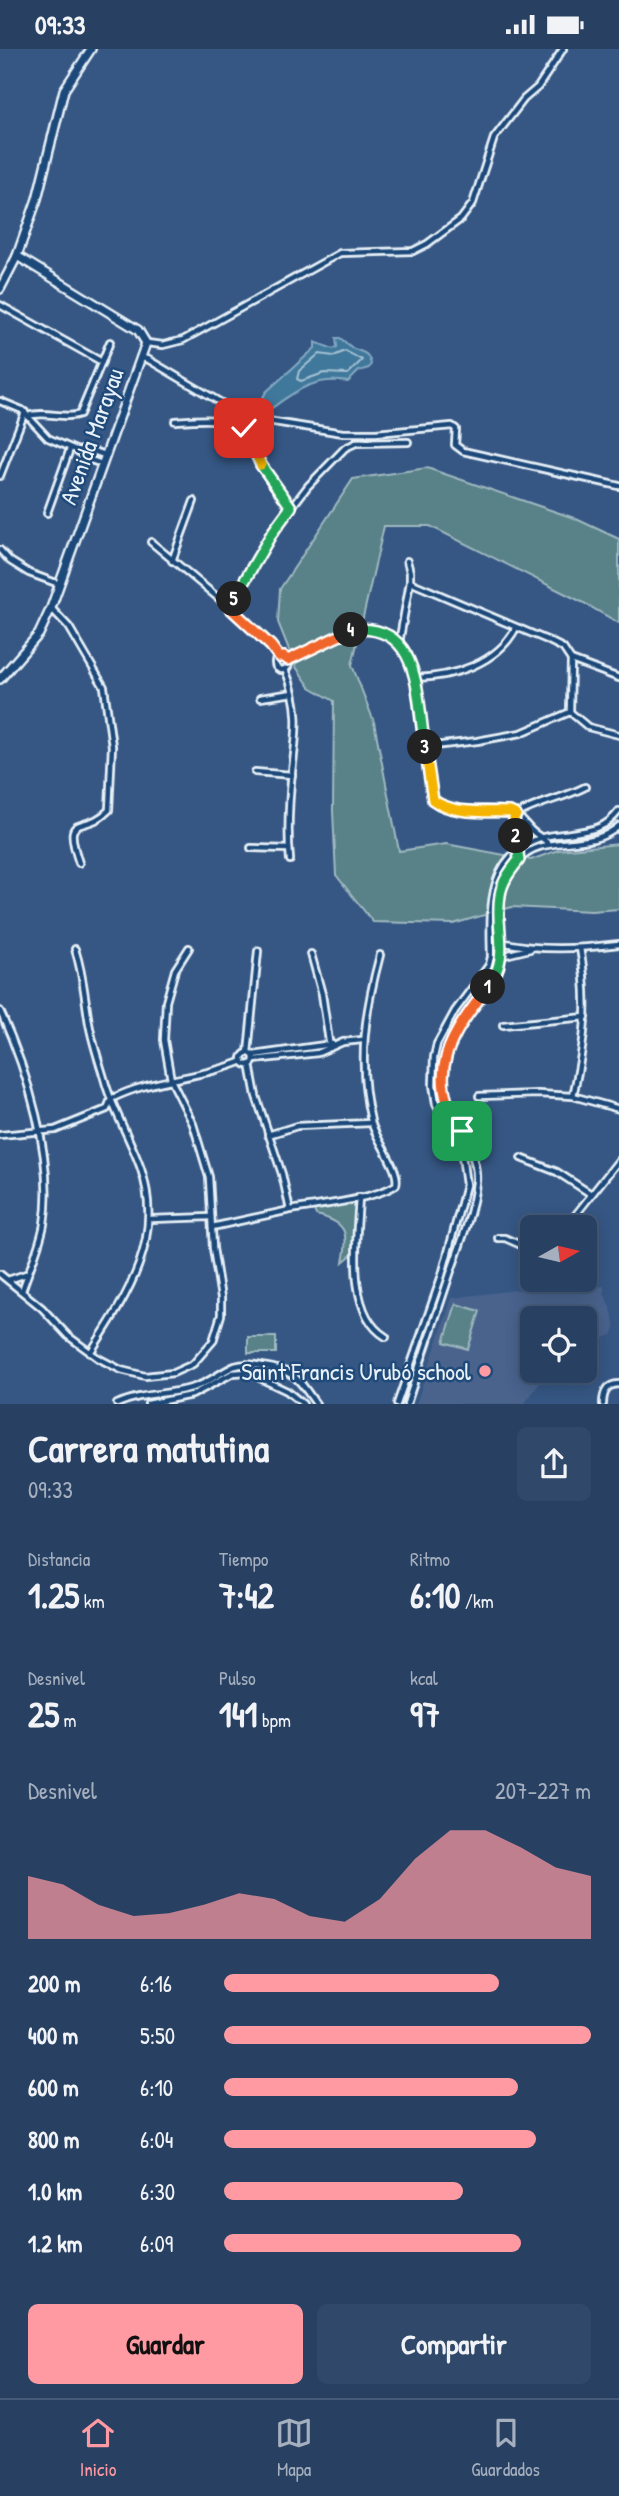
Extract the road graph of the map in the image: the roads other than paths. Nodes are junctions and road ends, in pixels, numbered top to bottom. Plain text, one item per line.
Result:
1 (91, 49) edge
2 (563, 49) edge
3 (17, 255) junction
4 (0, 289) edge
5 (0, 305) edge
6 (110, 342) dead end
7 (146, 343) junction
8 (140, 357) junction
9 (102, 362) junction
10 (0, 401) edge
11 (26, 414) junction
12 (175, 421) dead end
13 (408, 442) dead end
14 (70, 449) junction
15 (78, 451) junction
16 (105, 455) junction
17 (102, 464) junction
18 (0, 477) edge
19 (619, 486) edge
20 (194, 501) dead end
21 (291, 507) junction
22 (47, 513) dead end
23 (151, 542) dead end
24 (0, 550) edge
25 (172, 561) junction
26 (407, 561) dead end
27 (410, 582) junction
28 (59, 584) junction
29 (229, 607) junction
30 (51, 608) junction
31 (516, 628) junction
32 (399, 643) junction
33 (279, 657) junction
34 (288, 660) junction
35 (572, 660) junction
36 (285, 669) junction
37 (415, 678) junction
38 (619, 678) edge
39 (0, 679) edge
40 (293, 693) junction
41 (260, 698) dead end
42 (570, 712) junction
43 (619, 735) edge
44 (425, 747) junction
45 (255, 772) dead end
46 (292, 775) junction
47 (585, 787) dead end
48 (619, 811) edge
49 (516, 815) junction
50 (619, 826) edge
51 (542, 837) junction
52 (548, 844) junction
53 (251, 848) dead end
54 (289, 849) junction
55 (517, 849) junction
56 (290, 860) dead end
57 (519, 860) junction
58 (79, 863) dead end
59 (501, 942) junction
60 (619, 944) edge
61 (189, 947) dead end
62 (580, 948) junction
63 (75, 949) dead end
64 (531, 949) junction
65 (258, 951) dead end
66 (311, 954) dead end
67 (380, 955) dead end
68 (501, 956) junction
69 (467, 995) junction
70 (474, 1004) junction
71 (458, 1008) junction
72 (0, 1011) edge
73 (467, 1014) junction
74 (586, 1017) junction
75 (503, 1025) dead end
76 (362, 1040) junction
77 (332, 1046) junction
78 (251, 1058) junction
79 (243, 1061) junction
80 (171, 1080) junction
81 (479, 1096) dead end
82 (573, 1096) junction
83 (111, 1099) junction
84 (619, 1109) edge
85 (371, 1123) junction
86 (38, 1132) junction
87 (0, 1135) edge
88 (268, 1135) junction
89 (520, 1158) dead end
90 (619, 1160) edge
91 (590, 1194) junction
92 (359, 1197) junction
93 (290, 1210) junction
94 (460, 1210) junction
95 (469, 1213) junction
96 (575, 1215) edge
97 (211, 1217) junction
98 (151, 1219) junction
99 (212, 1227) junction
100 (498, 1238) dead end
101 (520, 1245) edge
102 (27, 1273) junction
103 (0, 1274) edge
104 (7, 1280) junction
105 (22, 1291) junction
106 (386, 1337) dead end
107 (90, 1353) junction
108 (619, 1384) edge
109 (117, 1404) edge
110 (148, 1404) edge
111 (303, 1404) edge
112 (316, 1404) edge
113 (397, 1404) edge
114 (407, 1404) edge
115 (603, 1404) edge

1 - 3 street
2 - 7 street
3 - 4 street
3 - 7 street, Avenida Marayau
5 - 9 street
6 - 9 street
7 - 8 street, Avenida Marayau
8 - 16 street, Avenida Marayau
8 - 19 street
9 - 11 street
10 - 11 street
11 - 14 street
11 - 18 street
12 - 21 street
13 - 21 street
14 - 15 street
14 - 22 street
15 - 16 street
15 - 17 street
16 - 17 street, Avenida Marayau
17 - 28 street, Avenida Marayau
20 - 25 street
21 - 29 street
23 - 25 street
24 - 28 street
25 - 29 street
26 - 27 street
27 - 31 street
27 - 32 street
28 - 30 street, Avenida Marayau
29 - 33 street
30 - 39 street, Avenida Marayau
30 - 58 street
31 - 35 street
31 - 37 street
32 - 34 street
32 - 37 street
33 - 34 street
33 - 36 street
34 - 36 street
35 - 38 street
35 - 42 street
36 - 40 street
37 - 44 street
40 - 41 street
40 - 46 street
42 - 43 street
42 - 44 street
44 - 49 street
45 - 46 street
46 - 54 street
47 - 49 street
48 - 51 street
49 - 51 street
49 - 55 street
50 - 52 street
51 - 52 street
51 - 55 street
52 - 57 street
53 - 54 street
54 - 56 street
55 - 57 street
55 - 69 street
57 - 59 street
59 - 64 street
59 - 68 street
60 - 62 street
61 - 80 street
62 - 64 street
62 - 74 street
63 - 83 street
64 - 68 street
65 - 78 street
66 - 77 street
67 - 76 street
68 - 70 street
69 - 70 street
69 - 71 street
70 - 73 street
71 - 73 street
71 - 94 street
72 - 86 street
73 - 95 street
74 - 75 street
74 - 82 street
76 - 77 street
76 - 85 street
77 - 78 street
78 - 79 street
78 - 79 street
78 - 88 street
79 - 80 street
80 - 83 street
80 - 97 street
81 - 82 street
82 - 84 street
83 - 86 street
83 - 98 street
85 - 88 street
85 - 92 street
86 - 87 street
86 - 102 street
88 - 93 street
89 - 91 street
90 - 91 street
91 - 96 street
92 - 93 street
92 - 106 street
93 - 99 street
94 - 95 street
94 - 113 street
95 - 114 street
97 - 98 street
97 - 99 street
98 - 107 street
99 - 107 street
100 - 101 street
102 - 104 street
102 - 105 street
103 - 104 street
104 - 105 street
105 - 107 street
108 - 115 street
109 - 112 street
110 - 111 street

